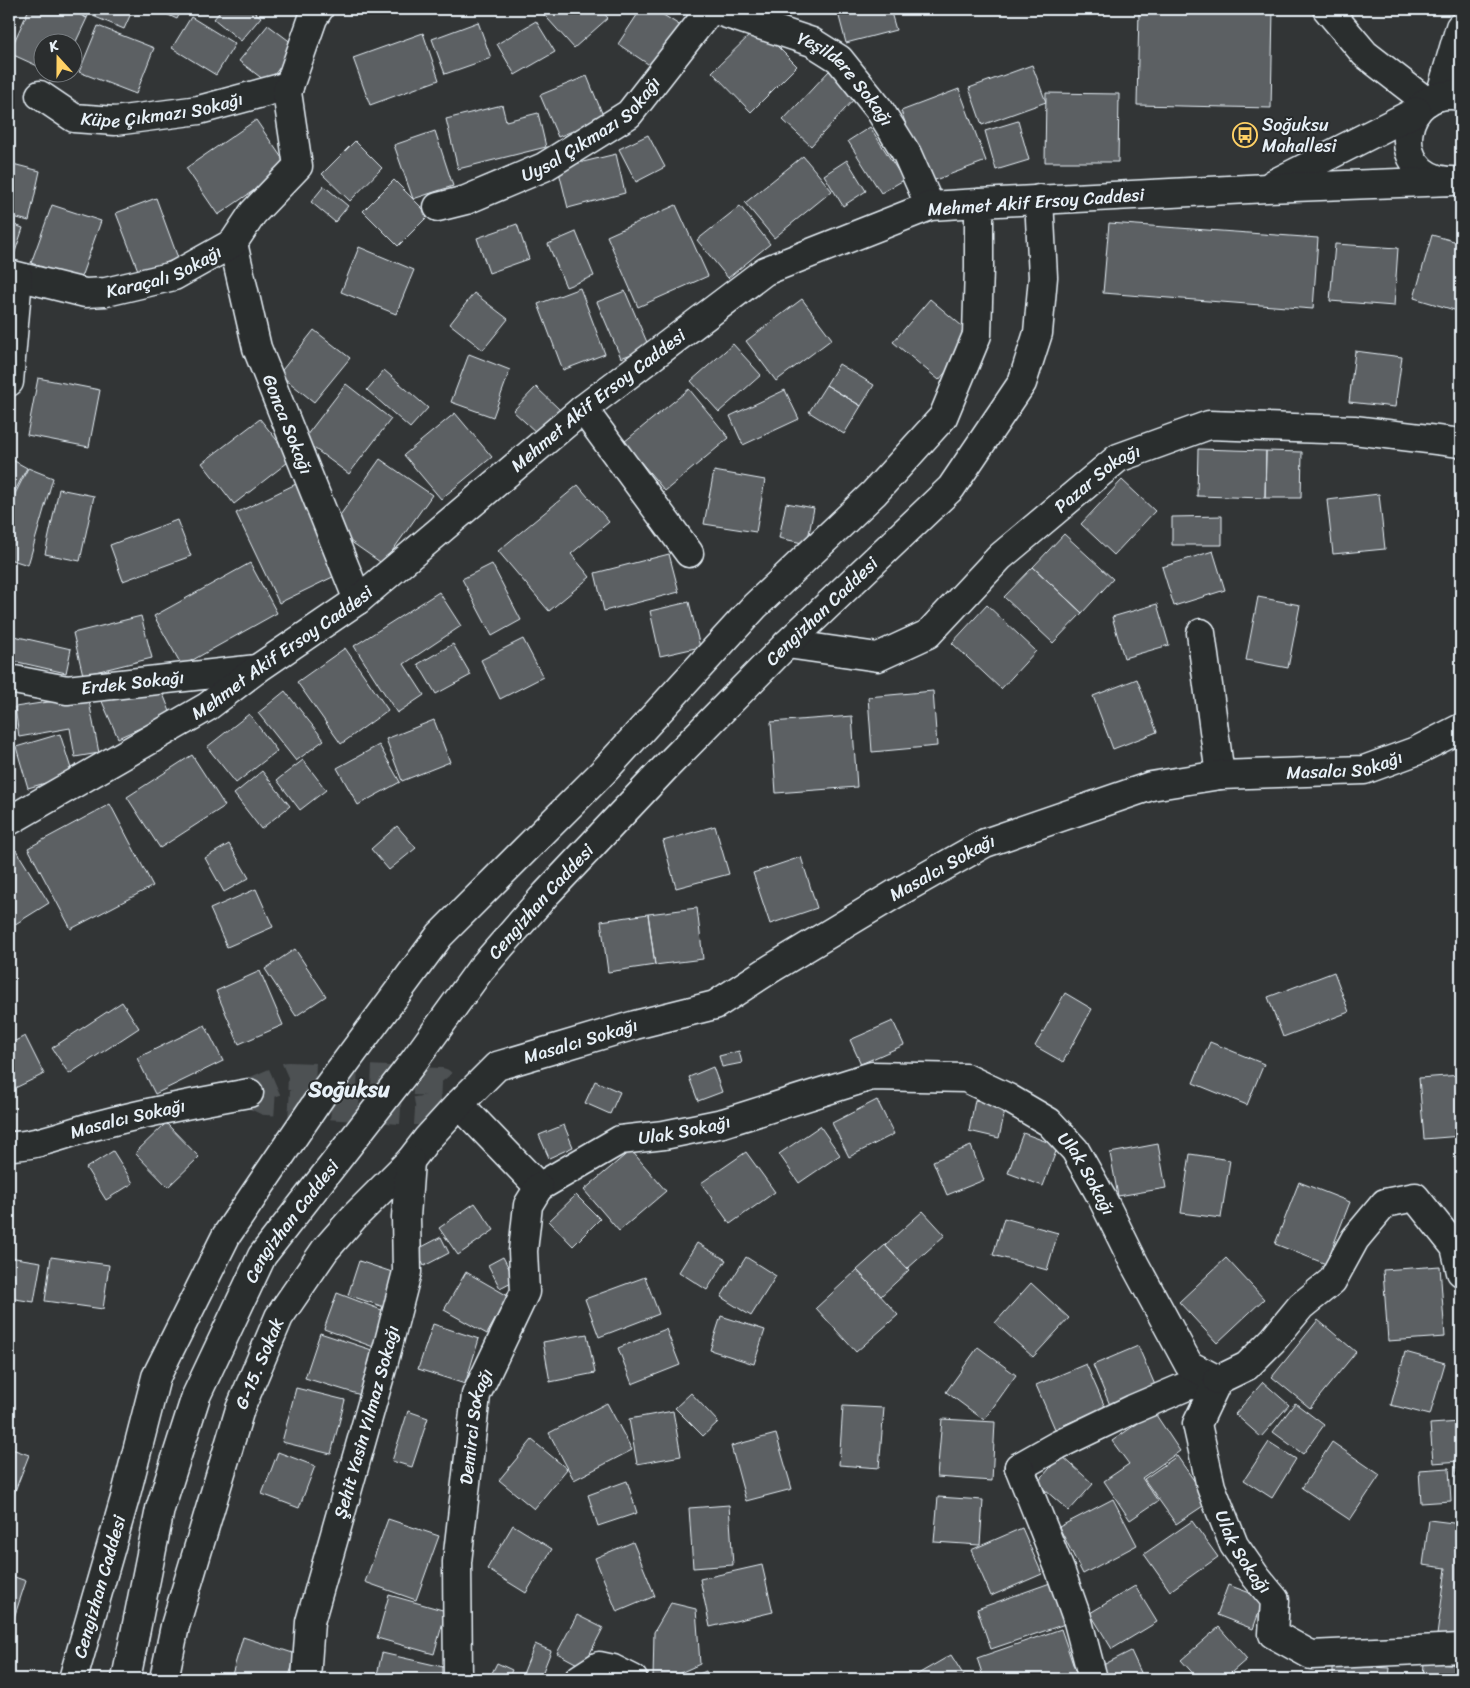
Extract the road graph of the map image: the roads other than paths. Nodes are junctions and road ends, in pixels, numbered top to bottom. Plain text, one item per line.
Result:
1 (319, 9) edge
2 (711, 9) edge
3 (1327, 9) edge
4 (1460, 24) edge
5 (289, 87) junction
6 (40, 95) dead end
7 (1436, 101) edge
8 (1456, 181) edge
9 (1267, 188) junction
10 (1040, 199) junction
11 (979, 203) junction
12 (930, 206) junction
13 (438, 207) dead end
14 (233, 243) junction
15 (13, 276) edge
16 (9, 382) edge
17 (583, 409) junction
18 (1461, 443) edge
19 (689, 553) dead end
20 (358, 600) junction
21 (1201, 633) dead end
22 (787, 644) junction
23 (257, 669) junction
24 (9, 680) edge
25 (1461, 728) edge
26 (1220, 776) junction
27 (9, 822) edge
28 (249, 1093) tunnel mouth
29 (459, 1104) junction
30 (9, 1146) edge
31 (410, 1161) junction
32 (539, 1187) junction
33 (1459, 1257) edge
34 (1218, 1380) junction
35 (1461, 1648) edge
36 (73, 1679) edge
37 (126, 1679) edge
38 (164, 1679) edge
39 (306, 1679) edge
40 (458, 1679) edge
41 (579, 1679) edge
42 (633, 1679) edge
43 (1093, 1679) edge

1 - 5 street, Karaçalı Sokağı
2 - 12 street, Yeşildere Sokağı
2 - 13 street, Uysal Çıkmazı Sokağı
3 - 7 street
4 - 7 street
5 - 6 street, Küpe Çıkmazı Sokağı
5 - 14 street, Karaçalı Sokağı
7 - 8 street
7 - 9 street, Mehmet Akif Ersoy Caddesi
8 - 9 street, Mehmet Akif Ersoy Caddesi
9 - 10 street, Mehmet Akif Ersoy Caddesi
10 - 11 street, Mehmet Akif Ersoy Caddesi
10 - 22 street, Cengizhan Caddesi
11 - 12 street, Mehmet Akif Ersoy Caddesi
11 - 36 street, Cengizhan Caddesi
12 - 17 street, Mehmet Akif Ersoy Caddesi
14 - 15 street, Karaçalı Sokağı
14 - 20 street, Gonca Sokağı
15 - 16 street
17 - 19 street
17 - 20 street, Mehmet Akif Ersoy Caddesi
18 - 22 street, Pazar Sokağı
20 - 23 street, Mehmet Akif Ersoy Caddesi
21 - 26 street
22 - 37 street, Cengizhan Caddesi
23 - 24 street, Erdek Sokağı
23 - 27 street, Mehmet Akif Ersoy Caddesi
25 - 26 street, Masalcı Sokağı
26 - 29 street, Masalcı Sokağı
28 - 30 street, Masalcı Sokağı
29 - 31 street, G-15. Sokak
29 - 32 street
31 - 38 street, G-15. Sokak
31 - 39 street, Şehit Yasin Yılmaz Sokağı
32 - 34 street, Ulak Sokağı
32 - 40 street, Demirci Sokağı
33 - 34 street
34 - 35 street, Ulak Sokağı
34 - 43 street
41 - 42 street

